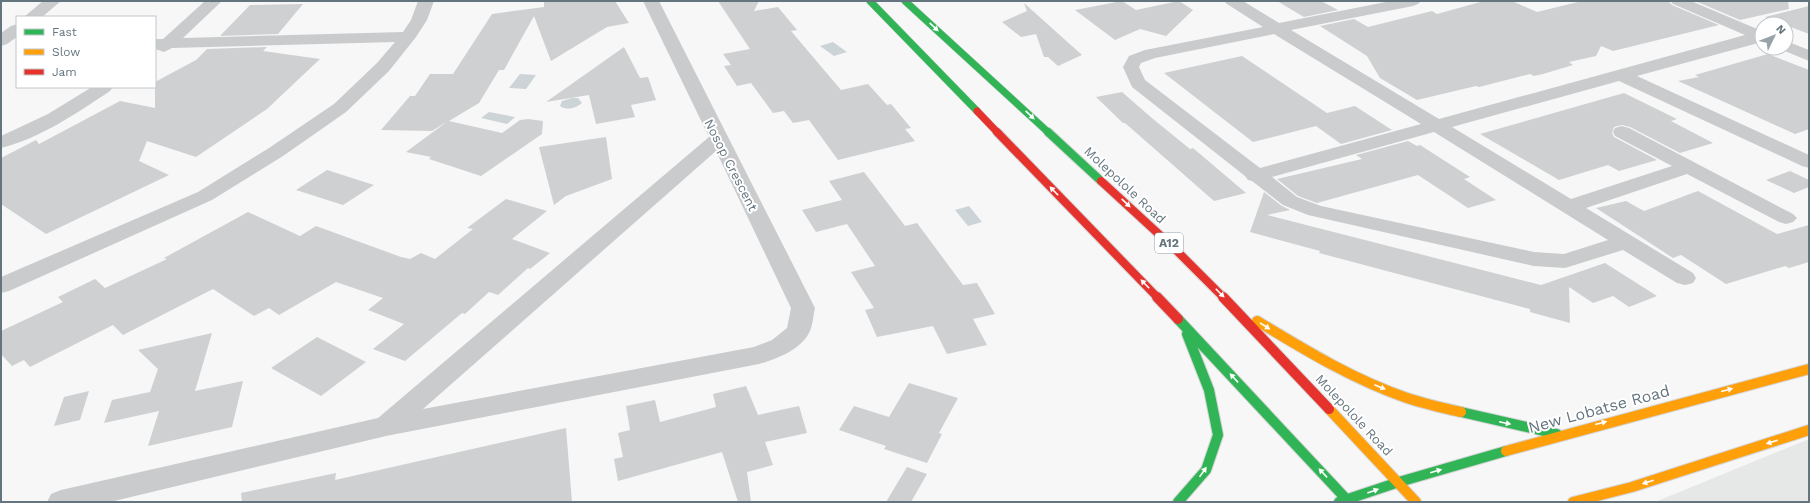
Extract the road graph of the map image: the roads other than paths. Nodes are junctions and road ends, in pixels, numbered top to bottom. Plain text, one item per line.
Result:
1 (53, 1) edge
2 (214, 1) edge
3 (426, 1) edge
4 (651, 1) edge
5 (870, 1) edge
6 (905, 1) edge
7 (1232, 1) edge
8 (1413, 1) edge
9 (1678, 1) edge
10 (33, 16) edge
11 (16, 29) edge
12 (1280, 29) junction
13 (1754, 34) edge
14 (408, 37) junction
15 (1754, 39) edge
16 (1, 41) edge
17 (162, 44) edge
18 (1, 49) edge
19 (16, 49) edge
20 (1794, 49) edge
21 (1809, 56) edge
22 (1619, 74) junction
23 (103, 88) edge
24 (1438, 126) junction
25 (1622, 132) dead end
26 (718, 139) junction
27 (1, 142) edge
28 (1809, 162) edge
29 (1688, 167) junction
30 (1255, 176) junction
31 (1568, 207) junction
32 (1786, 218) dead end
33 (1624, 242) junction
34 (1685, 278) dead end
35 (1, 286) edge
36 (1232, 306) junction
37 (1184, 324) junction
38 (1809, 369) edge
39 (386, 426) junction
40 (1809, 430) edge
41 (1559, 434) junction
42 (1399, 482) junction
43 (1632, 487) junction
44 (1626, 497) dead end
45 (1346, 501) edge
46 (61, 502) edge
47 (1178, 502) edge
48 (1416, 502) edge
49 (1573, 502) edge

1 - 10 street
2 - 17 street
3 - 14 street
4 - 26 street, Nosop Crescent
37 -> 5 main road
6 -> 36 main road, Molepolole Road / A12
7 - 12 street
8 - 12 street
9 - 13 street
11 - 16 street
12 - 24 street
12 - 30 street
14 - 17 street
14 - 35 street
15 - 22 street
18 - 19 street
20 - 21 street
22 - 24 street
22 - 28 street
23 - 27 street
24 - 30 street
24 - 31 street
25 - 29 street
26 - 39 street
26 - 39 street, Nosop Crescent
29 - 31 street
29 - 32 street
30 - 33 street
31 - 33 street
33 - 34 street
36 -> 41 main road
36 - 42 main road, Molepolole Road / A12
45 -> 37 main road
47 -> 37 main road
41 -> 38 main road, New Lobatse Road
39 - 46 street
40 -> 43 main road
42 -> 41 main road, New Lobatse Road
45 -> 42 main road, New Lobatse Road
42 - 48 main road, Molepolole Road / A12
43 - 44 main road
43 - 49 main road

